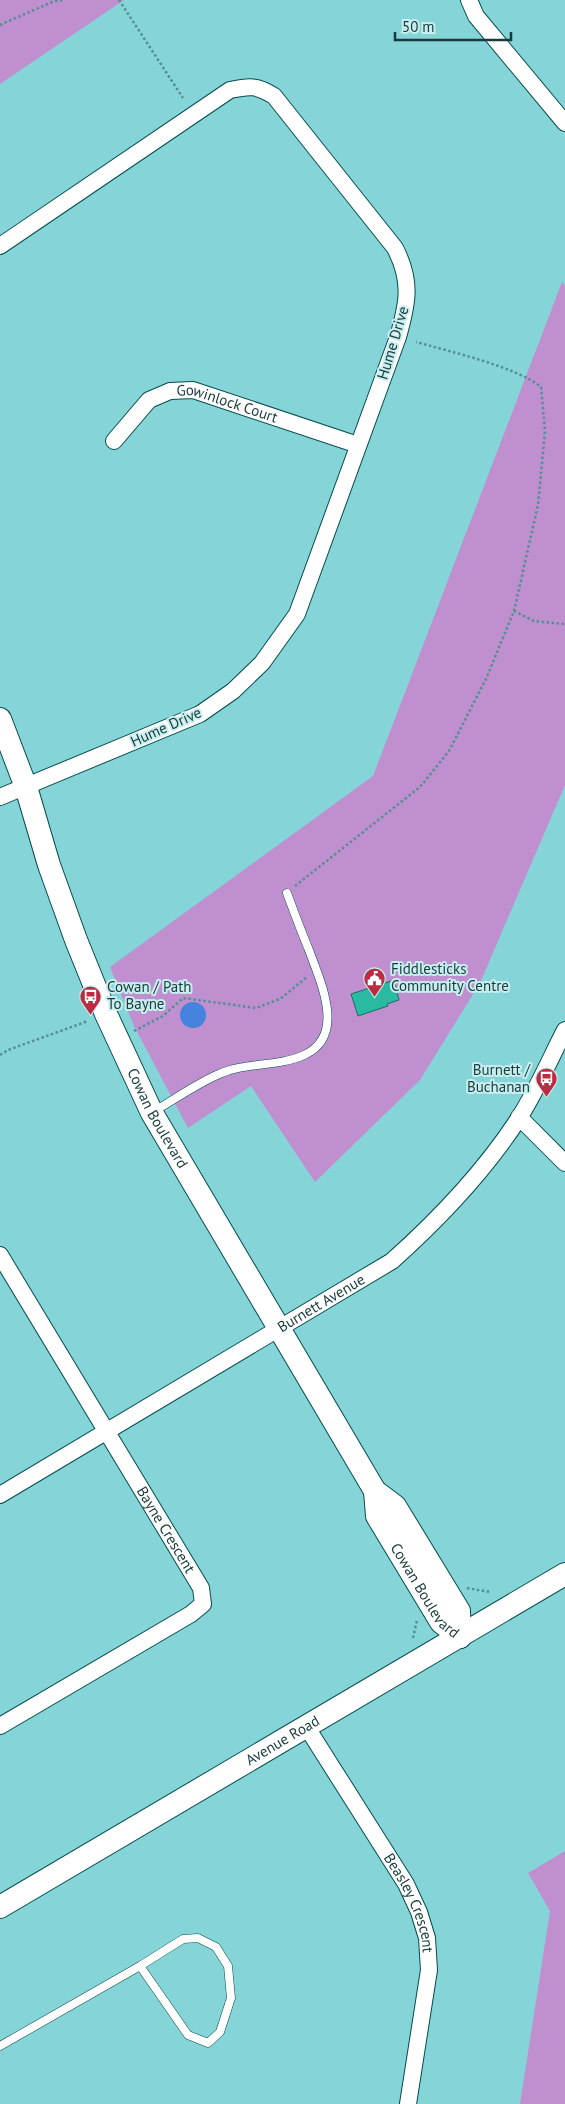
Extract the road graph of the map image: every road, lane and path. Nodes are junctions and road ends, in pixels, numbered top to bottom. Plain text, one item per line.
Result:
1 (62, 0) edge
2 (120, 0) edge
3 (469, 0) edge
4 (0, 25) edge
5 (183, 98) dead end
6 (565, 123) edge
7 (0, 246) edge
8 (416, 342) dead end
9 (114, 441) dead end
10 (358, 445) junction
11 (514, 611) junction
12 (565, 624) edge
13 (0, 719) edge
14 (26, 787) junction
15 (0, 797) edge
16 (287, 893) joint
17 (316, 970) junction
18 (96, 1018) dead end
19 (565, 1030) edge
20 (134, 1031) dead end
21 (0, 1055) edge
22 (152, 1113) junction
23 (519, 1118) junction
24 (565, 1163) edge
25 (0, 1255) edge
26 (280, 1329) junction
27 (106, 1431) junction
28 (0, 1495) edge
29 (565, 1574) edge
30 (464, 1587) dead end
31 (490, 1592) dead end
32 (418, 1616) dead end
33 (460, 1637) junction
34 (413, 1638) dead end
35 (0, 1726) edge
36 (306, 1726) junction
37 (0, 1908) edge
38 (140, 1966) junction
39 (0, 2046) edge
40 (408, 2104) edge

1 - 4 path
2 - 5 path
3 - 6 street
7 - 10 street, Hume Drive
8 - 11 path
9 - 10 street, Gowinlock Court
10 - 14 street, Hume Drive
11 - 12 path
11 - 16 path
13 - 14 street, Cowan Boulevard
14 - 15 street, Hume Drive
14 - 22 street, Cowan Boulevard
16 - 17 lane
17 - 20 path
17 - 22 lane
18 - 21 path
19 - 23 street, Burnett Avenue
22 - 26 street, Cowan Boulevard
23 - 24 street
23 - 26 street, Burnett Avenue
25 - 27 street, Bayne Crescent
26 - 27 street, Burnett Avenue
26 - 33 street, Cowan Boulevard
27 - 28 street, Burnett Avenue
27 - 35 street, Bayne Crescent
29 - 33 street, Avenue Road
30 - 31 path
32 - 34 path
33 - 36 street, Avenue Road
36 - 37 street, Avenue Road
36 - 40 street, Beasley Crescent
38 - 38 lane
38 - 39 lane

